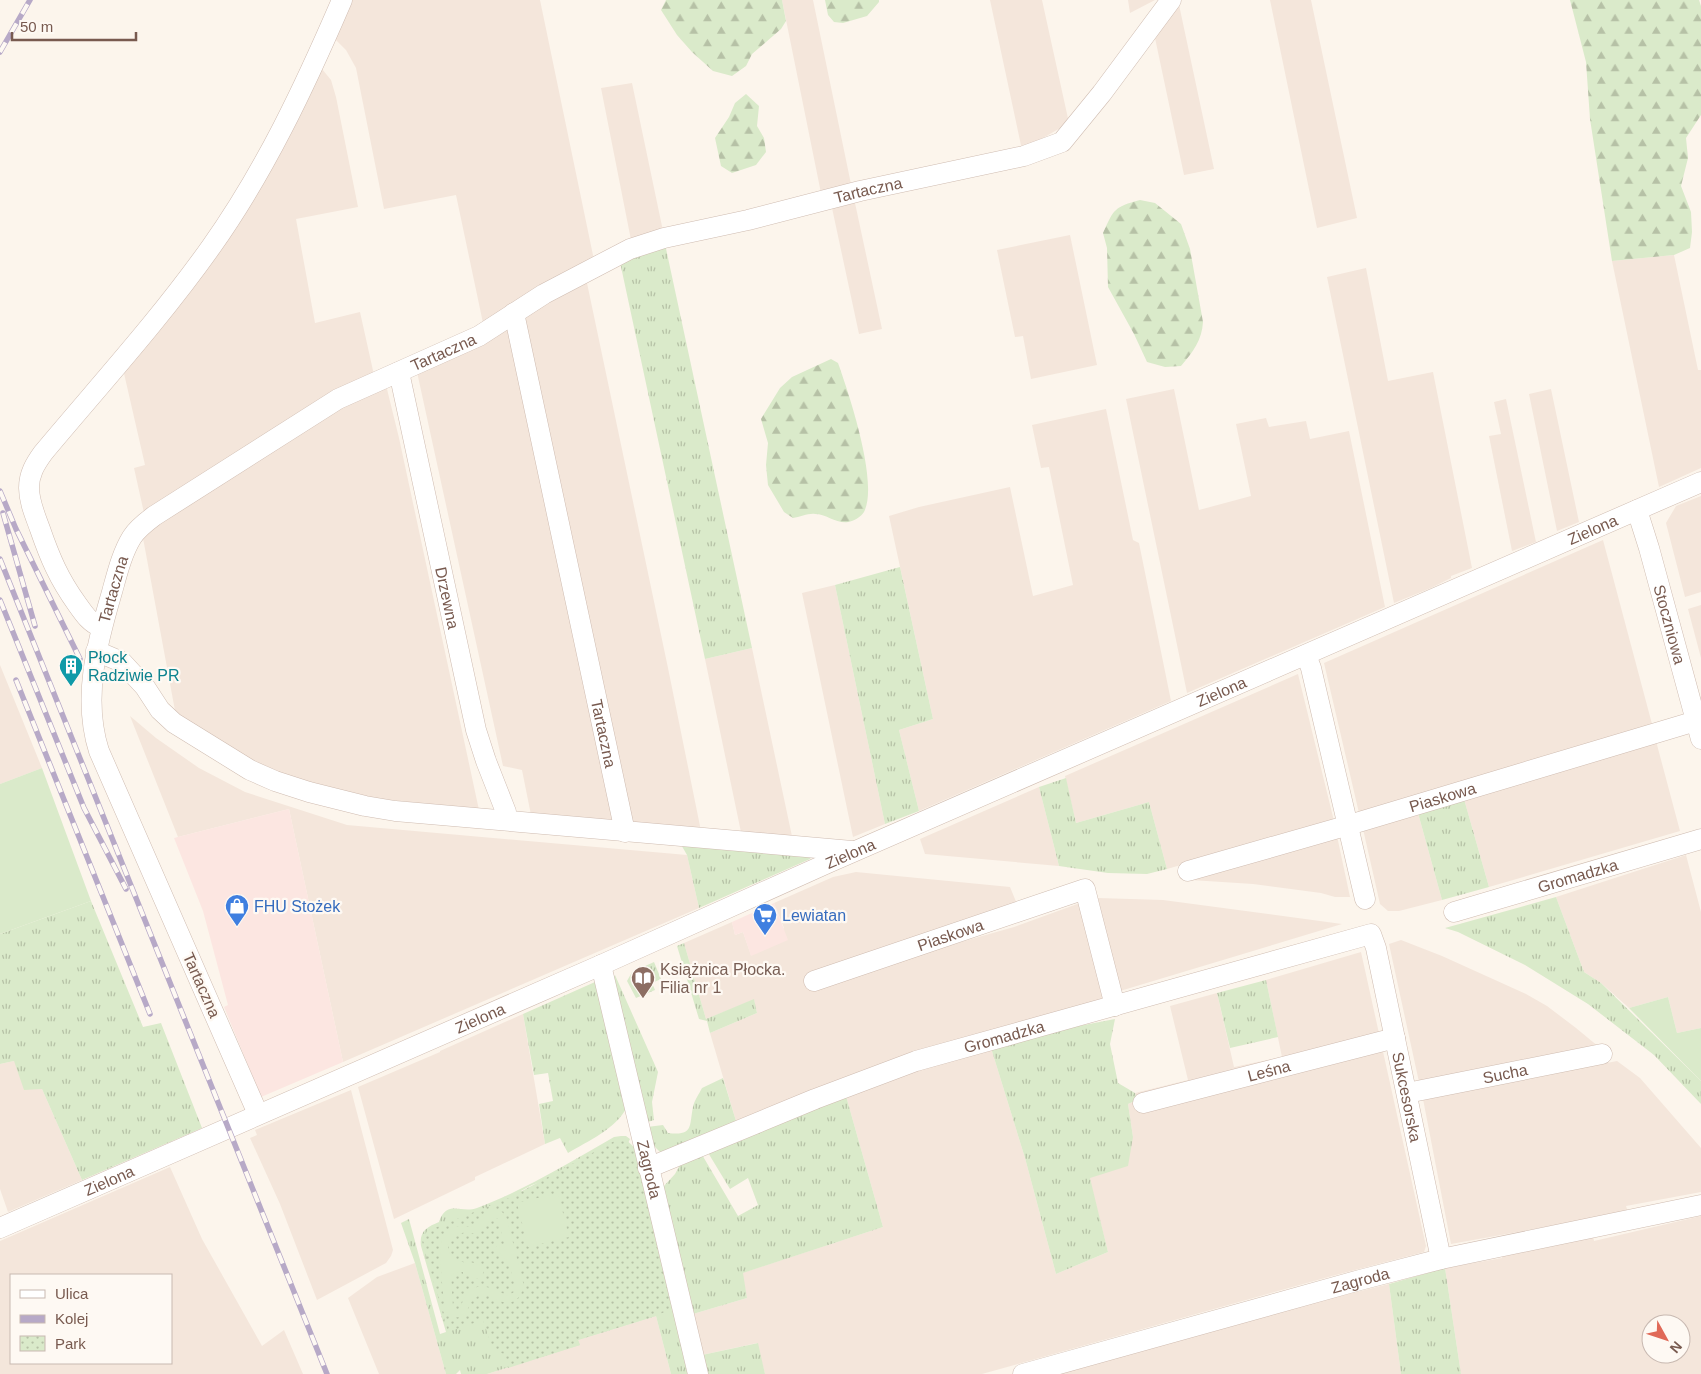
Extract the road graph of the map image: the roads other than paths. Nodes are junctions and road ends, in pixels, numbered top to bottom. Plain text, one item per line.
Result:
1 (342, 0) edge
2 (1170, 0) edge
3 (514, 313) junction
4 (399, 372) junction
5 (1701, 482) edge
6 (1637, 510) junction
7 (101, 627) junction
8 (96, 651) junction
9 (1306, 655) junction
10 (1699, 730) edge
11 (506, 820) junction
12 (1349, 825) junction
13 (625, 832) junction
14 (1701, 839) edge
15 (856, 851) junction
16 (1188, 870) dead end
17 (1365, 899) dead end
18 (1454, 912) dead end
19 (1371, 934) joint
20 (601, 965) junction
21 (814, 981) dead end
22 (1115, 1006) junction
23 (1395, 1038) junction
24 (1602, 1054) dead end
25 (1407, 1092) junction
26 (1143, 1103) dead end
27 (258, 1114) junction
28 (648, 1168) junction
29 (1701, 1205) edge
30 (0, 1228) edge
31 (1441, 1259) junction
32 (698, 1374) edge
33 (1023, 1374) edge

1 - 7 street
2 - 3 street, Tartaczna
3 - 4 street, Tartaczna
3 - 13 street, Tartaczna
4 - 7 street, Tartaczna
4 - 11 street, Drzewna
5 - 6 street, Zielona
6 - 9 street, Zielona
6 - 10 street, Stoczniowa
7 - 8 street, Tartaczna
8 - 11 street
8 - 27 street, Tartaczna
9 - 12 street
9 - 15 street, Zielona
10 - 12 street, Piaskowa
11 - 13 street
12 - 16 street, Piaskowa
12 - 17 street
13 - 15 street
14 - 18 street, Gromadzka
15 - 20 street, Zielona
19 - 22 street, Gromadzka
19 - 23 street, Sukcesorska
20 - 27 street, Zielona
20 - 28 street, Zagroda
21 - 22 street, Piaskowa
22 - 28 street, Gromadzka
23 - 25 street, Sukcesorska
23 - 26 street, Leśna
24 - 25 street, Sucha
25 - 31 street, Sukcesorska
27 - 30 street, Zielona
28 - 32 street, Zagroda
29 - 31 street, Zagroda
31 - 33 street, Zagroda

